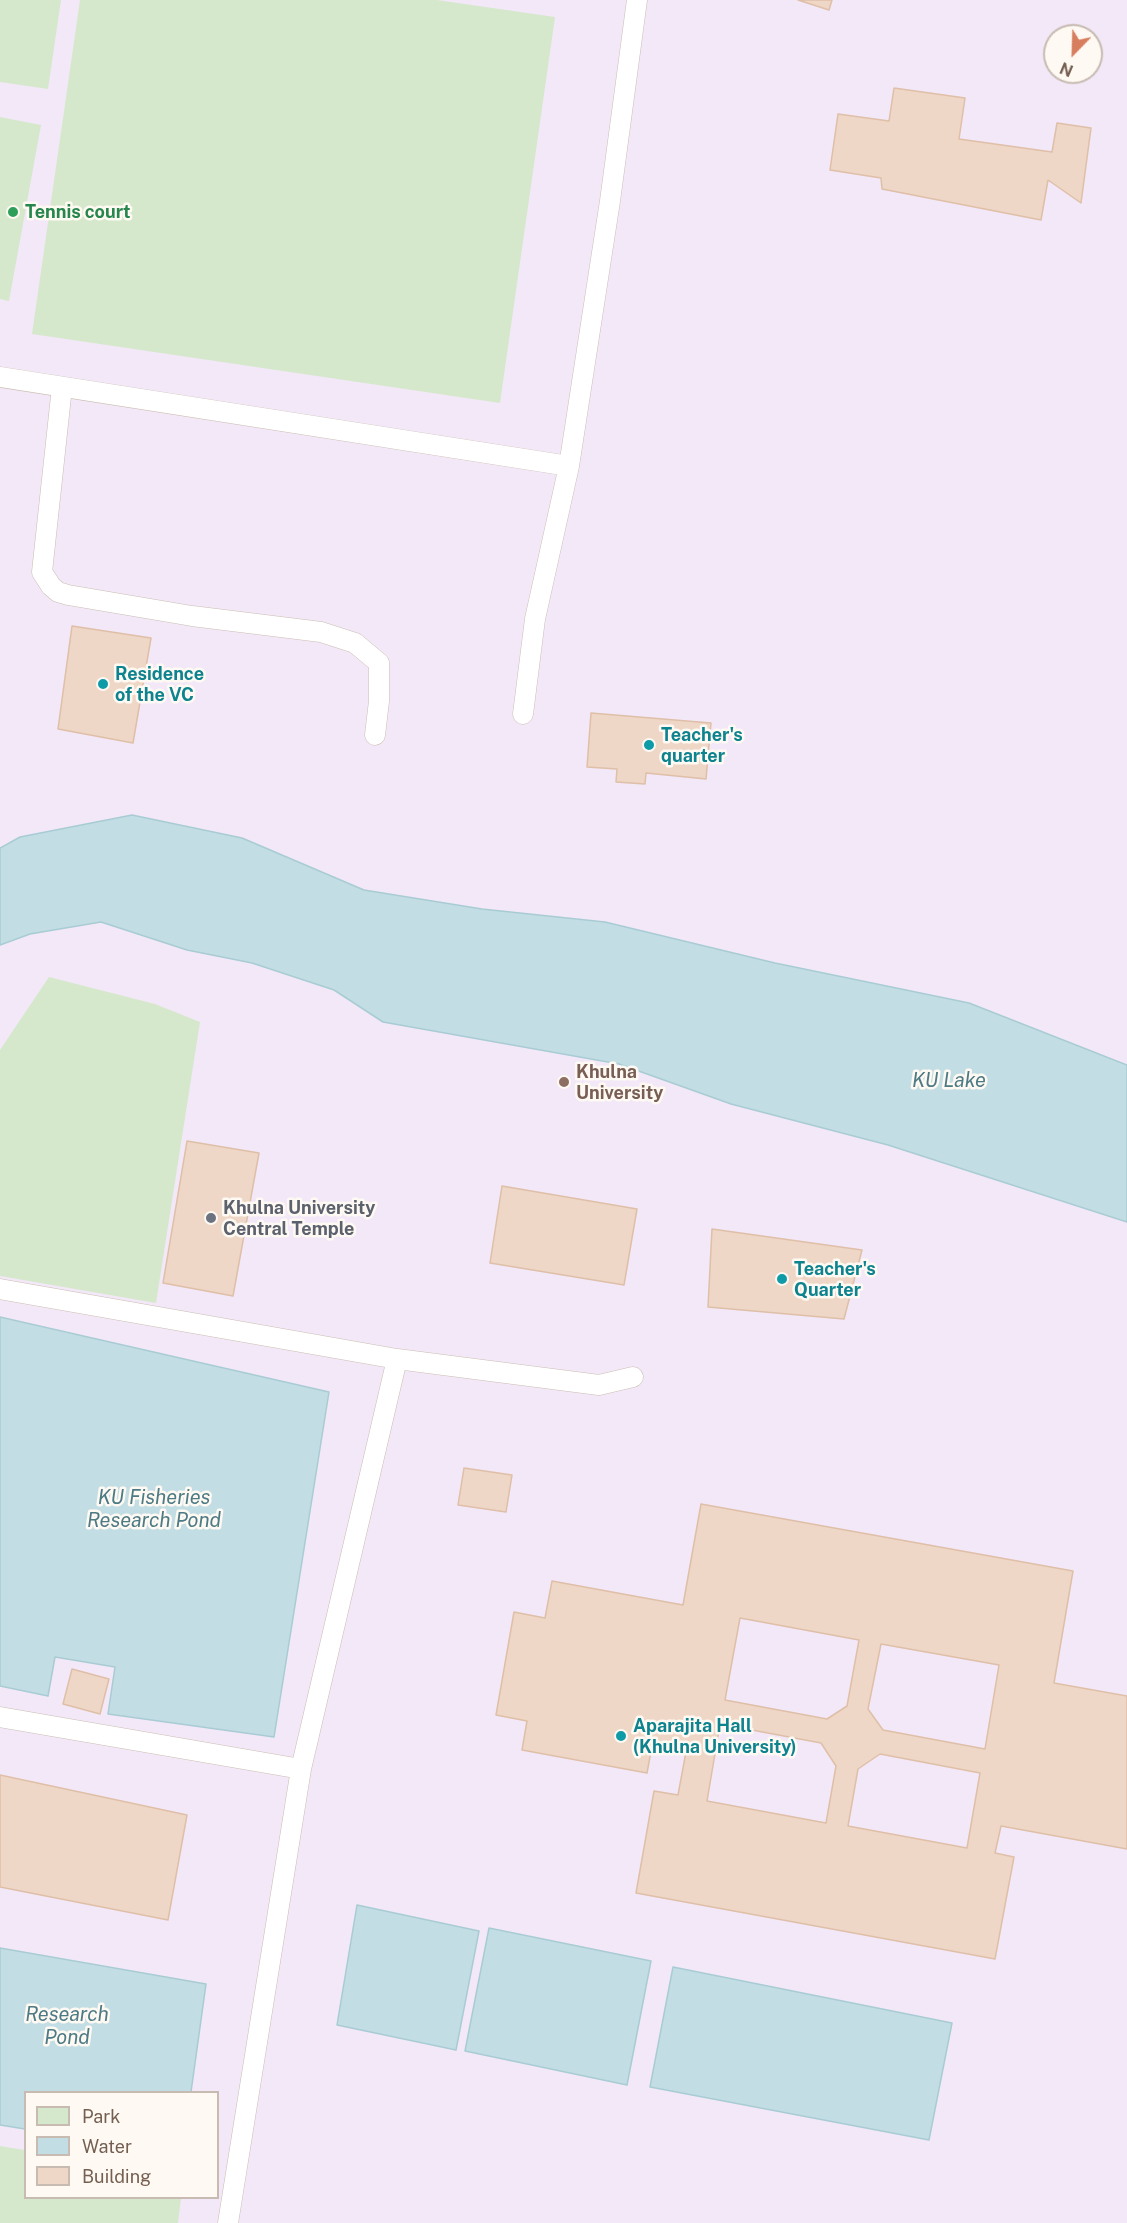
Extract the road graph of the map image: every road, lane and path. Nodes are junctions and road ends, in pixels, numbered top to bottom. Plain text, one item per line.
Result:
1 (637, 0) edge
2 (0, 377) edge
3 (63, 387) junction
4 (568, 466) junction
5 (523, 714) dead end
6 (375, 735) dead end
7 (0, 1289) edge
8 (397, 1359) junction
9 (633, 1377) dead end
10 (0, 1717) edge
11 (301, 1769) junction
12 (228, 2223) edge

1 - 4 lane
2 - 3 lane
3 - 4 lane
3 - 6 lane
4 - 5 lane
7 - 8 lane
8 - 9 lane
8 - 11 lane
10 - 11 lane
11 - 12 lane

